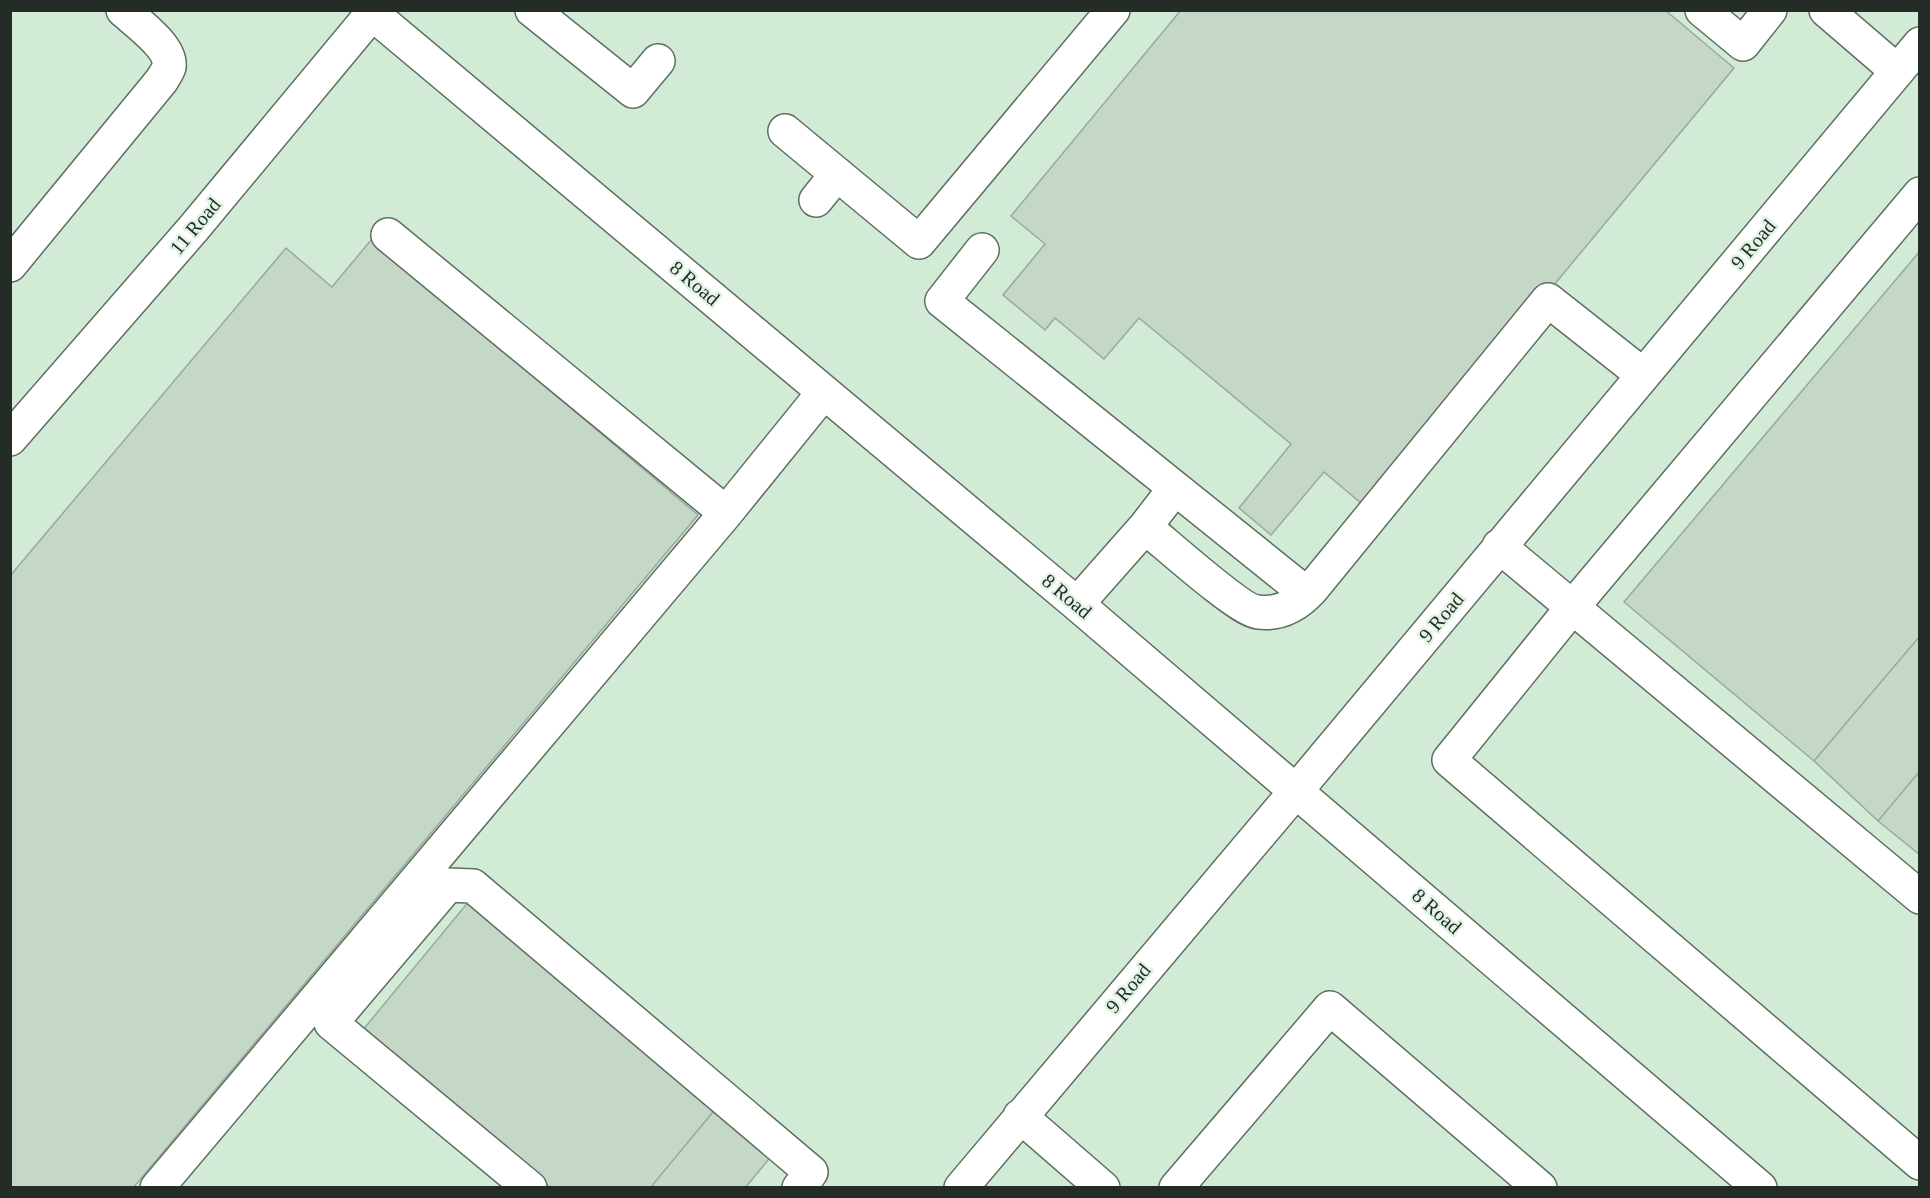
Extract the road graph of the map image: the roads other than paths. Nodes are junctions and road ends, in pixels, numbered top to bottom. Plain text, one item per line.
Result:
1 (123, 10) edge
2 (532, 10) edge
3 (1113, 10) edge
4 (1702, 10) edge
5 (1770, 10) edge
6 (1826, 10) edge
7 (372, 12) edge
8 (1920, 44) edge
9 (658, 61) dead end
10 (1897, 71) junction
11 (785, 130) dead end
12 (837, 174) junction
13 (1920, 194) edge
14 (816, 200) dead end
15 (388, 235) dead end
16 (982, 250) dead end
17 (10, 265) edge
18 (1643, 375) junction
19 (824, 392) junction
20 (10, 439) edge
21 (1175, 488) junction
22 (726, 513) junction
23 (1145, 527) junction
24 (1499, 546) junction
25 (1307, 594) junction
26 (1077, 604) junction
27 (1572, 608) junction
28 (1296, 791) junction
29 (1920, 897) edge
30 (1020, 1116) junction
31 (1920, 1163) edge
32 (157, 1188) edge
33 (530, 1188) edge
34 (799, 1188) edge
35 (961, 1188) edge
36 (1103, 1188) edge
37 (1176, 1188) edge
38 (1540, 1188) edge
39 (1760, 1188) edge

1 - 17 street
2 - 9 street
3 - 12 street
4 - 5 street
6 - 10 street
7 - 19 street, 8 Road
7 - 20 street, 11 Road
8 - 10 street, 9 Road
10 - 18 street, 9 Road
11 - 12 street
12 - 14 street
13 - 27 street
15 - 22 street
16 - 21 street
18 - 24 street, 9 Road
18 - 25 street
19 - 22 street
19 - 26 street, 8 Road
21 - 23 street
21 - 25 street
22 - 32 street
23 - 25 street
23 - 26 street
24 - 27 street
24 - 28 street, 9 Road
26 - 28 street, 8 Road
27 - 29 street
27 - 31 street
28 - 30 street, 9 Road
28 - 39 street, 8 Road
30 - 35 street, 9 Road
30 - 36 street
33 - 34 street
37 - 38 street

